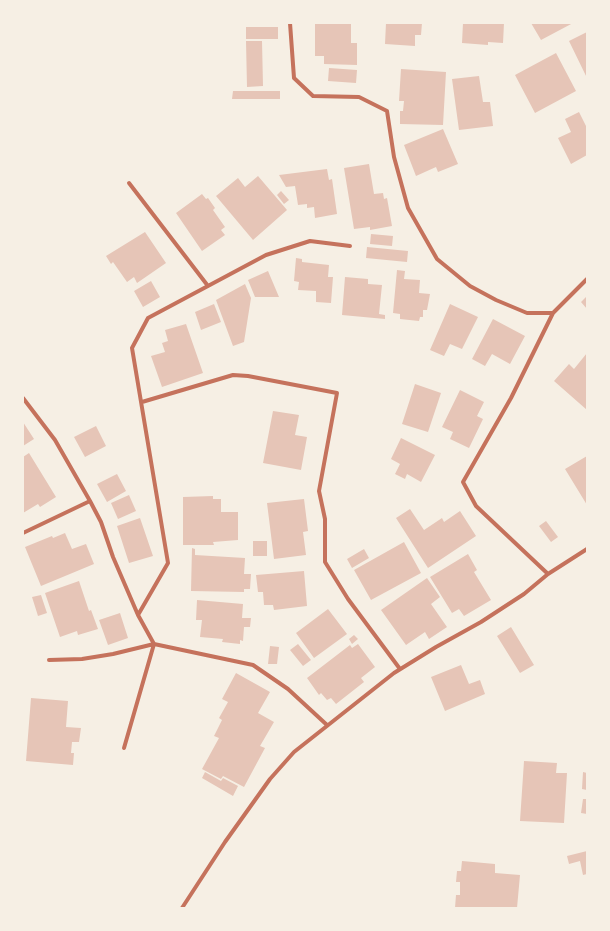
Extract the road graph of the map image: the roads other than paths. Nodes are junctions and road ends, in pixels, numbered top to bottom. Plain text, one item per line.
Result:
1 (290, 23) edge
2 (129, 183) dead end
3 (350, 246) dead end
4 (587, 278) edge
5 (208, 286) junction
6 (552, 313) junction
7 (23, 398) edge
8 (142, 402) junction
9 (90, 501) junction
10 (23, 533) edge
11 (587, 549) edge
12 (548, 574) junction
13 (138, 615) junction
14 (154, 644) junction
15 (49, 660) dead end
16 (400, 669) junction
17 (327, 724) junction
18 (124, 748) dead end
19 (182, 908) edge

1 - 6 street
2 - 5 street
3 - 5 street
4 - 6 street
5 - 8 street
6 - 12 street
7 - 9 street
8 - 13 street
8 - 16 street
9 - 10 street
9 - 13 street
11 - 12 street
12 - 16 street
13 - 14 street
14 - 15 street
14 - 17 street
14 - 18 street
16 - 17 street
17 - 19 street

